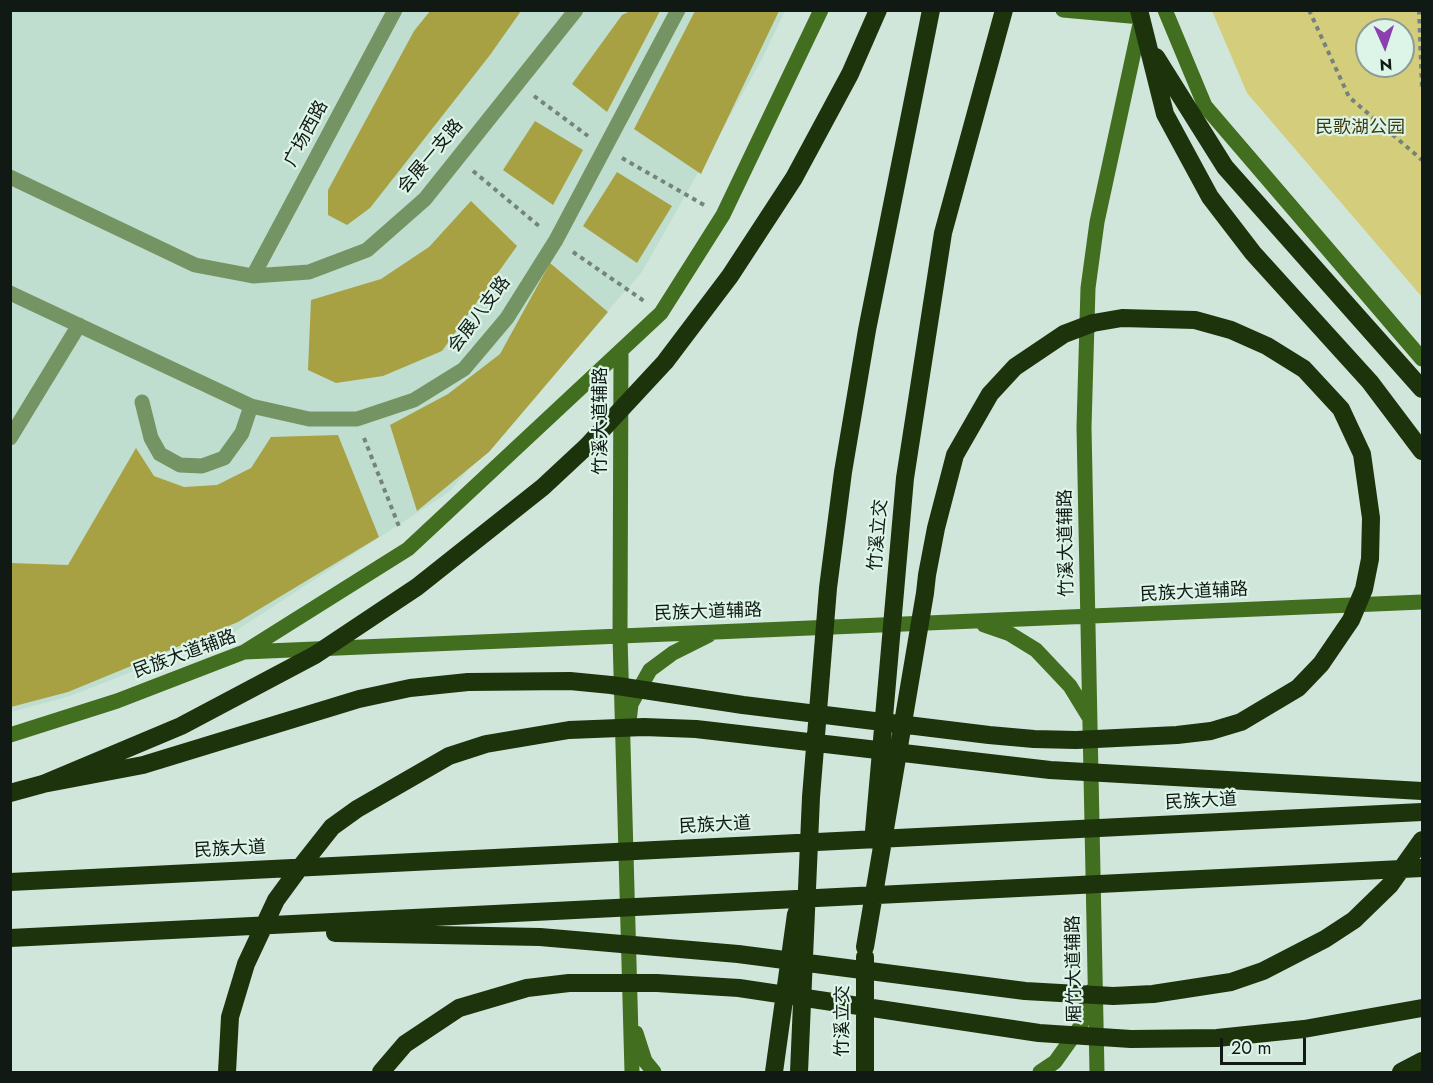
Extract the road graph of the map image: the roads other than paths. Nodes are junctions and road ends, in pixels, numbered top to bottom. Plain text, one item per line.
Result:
1 (395, 10) edge
2 (576, 10) edge
3 (678, 10) edge
4 (821, 10) edge
5 (878, 10) edge
6 (931, 10) edge
7 (1004, 10) edge
8 (1063, 10) edge
9 (1165, 10) edge
10 (1141, 13) edge
11 (1146, 40) junction
12 (10, 177) edge
13 (253, 276) junction
14 (10, 293) edge
15 (79, 325) junction
16 (621, 353) junction
17 (1422, 359) edge
18 (1422, 389) edge
19 (142, 402) dead end
20 (251, 406) junction
21 (10, 438) edge
22 (1422, 451) edge
23 (1422, 602) edge
24 (1087, 618) junction
25 (976, 622) junction
26 (715, 632) junction
27 (620, 636) junction
28 (244, 652) junction
29 (1089, 717) junction
30 (10, 735) edge
31 (623, 761) junction
32 (43, 784) junction
33 (1422, 791) edge
34 (10, 793) edge
35 (812, 797) junction
36 (1422, 812) edge
37 (1422, 840) edge
38 (1093, 865) joint
39 (1422, 868) edge
40 (10, 882) edge
41 (185, 929) junction
42 (10, 938) edge
43 (865, 947) junction
44 (1095, 978) junction
45 (1422, 1008) edge
46 (630, 1016) junction
47 (1422, 1061) edge
48 (227, 1072) edge
49 (381, 1072) edge
50 (632, 1072) edge
51 (654, 1072) edge
52 (774, 1072) edge
53 (799, 1072) edge
54 (865, 1072) edge
55 (1040, 1072) edge
56 (1097, 1072) edge
57 (1401, 1072) edge

1 - 13 lane, 广场西路
2 - 13 lane, 会展一支路
3 - 20 lane, 会展八支路
4 - 16 main road, 竹溪大道辅路
5 - 32 highway
6 - 35 highway
7 - 43 highway, 竹溪立交
8 - 10 main road
9 - 17 main road
10 - 11 highway
10 - 24 main road, 竹溪大道辅路
11 - 18 highway
11 - 22 highway
12 - 13 lane, 会展一支路
14 - 15 lane, 会展八支路
15 - 20 lane, 会展八支路
15 - 21 lane
16 - 27 main road, 竹溪大道辅路
16 - 28 main road
19 - 20 lane
23 - 24 main road, 民族大道辅路
24 - 25 main road, 民族大道辅路
24 - 29 main road, 竹溪大道辅路
25 - 26 main road, 民族大道辅路
25 - 29 main road
26 - 27 main road, 民族大道辅路
26 - 31 main road
27 - 28 main road, 民族大道辅路
27 - 31 main road, 竹溪大道辅路
28 - 30 main road, 民族大道辅路
29 - 38 main road, 竹溪大道辅路
31 - 46 main road, 竹溪大道辅路
32 - 34 highway
32 - 43 highway
33 - 48 highway
35 - 52 highway
35 - 53 highway
36 - 40 highway, 民族大道
37 - 41 highway
38 - 44 main road, 厢竹大道辅路
39 - 41 highway
41 - 42 highway
43 - 54 highway, 竹溪立交
44 - 55 main road
44 - 56 main road, 厢竹大道辅路
45 - 49 highway
46 - 50 main road
46 - 51 main road
47 - 57 highway

